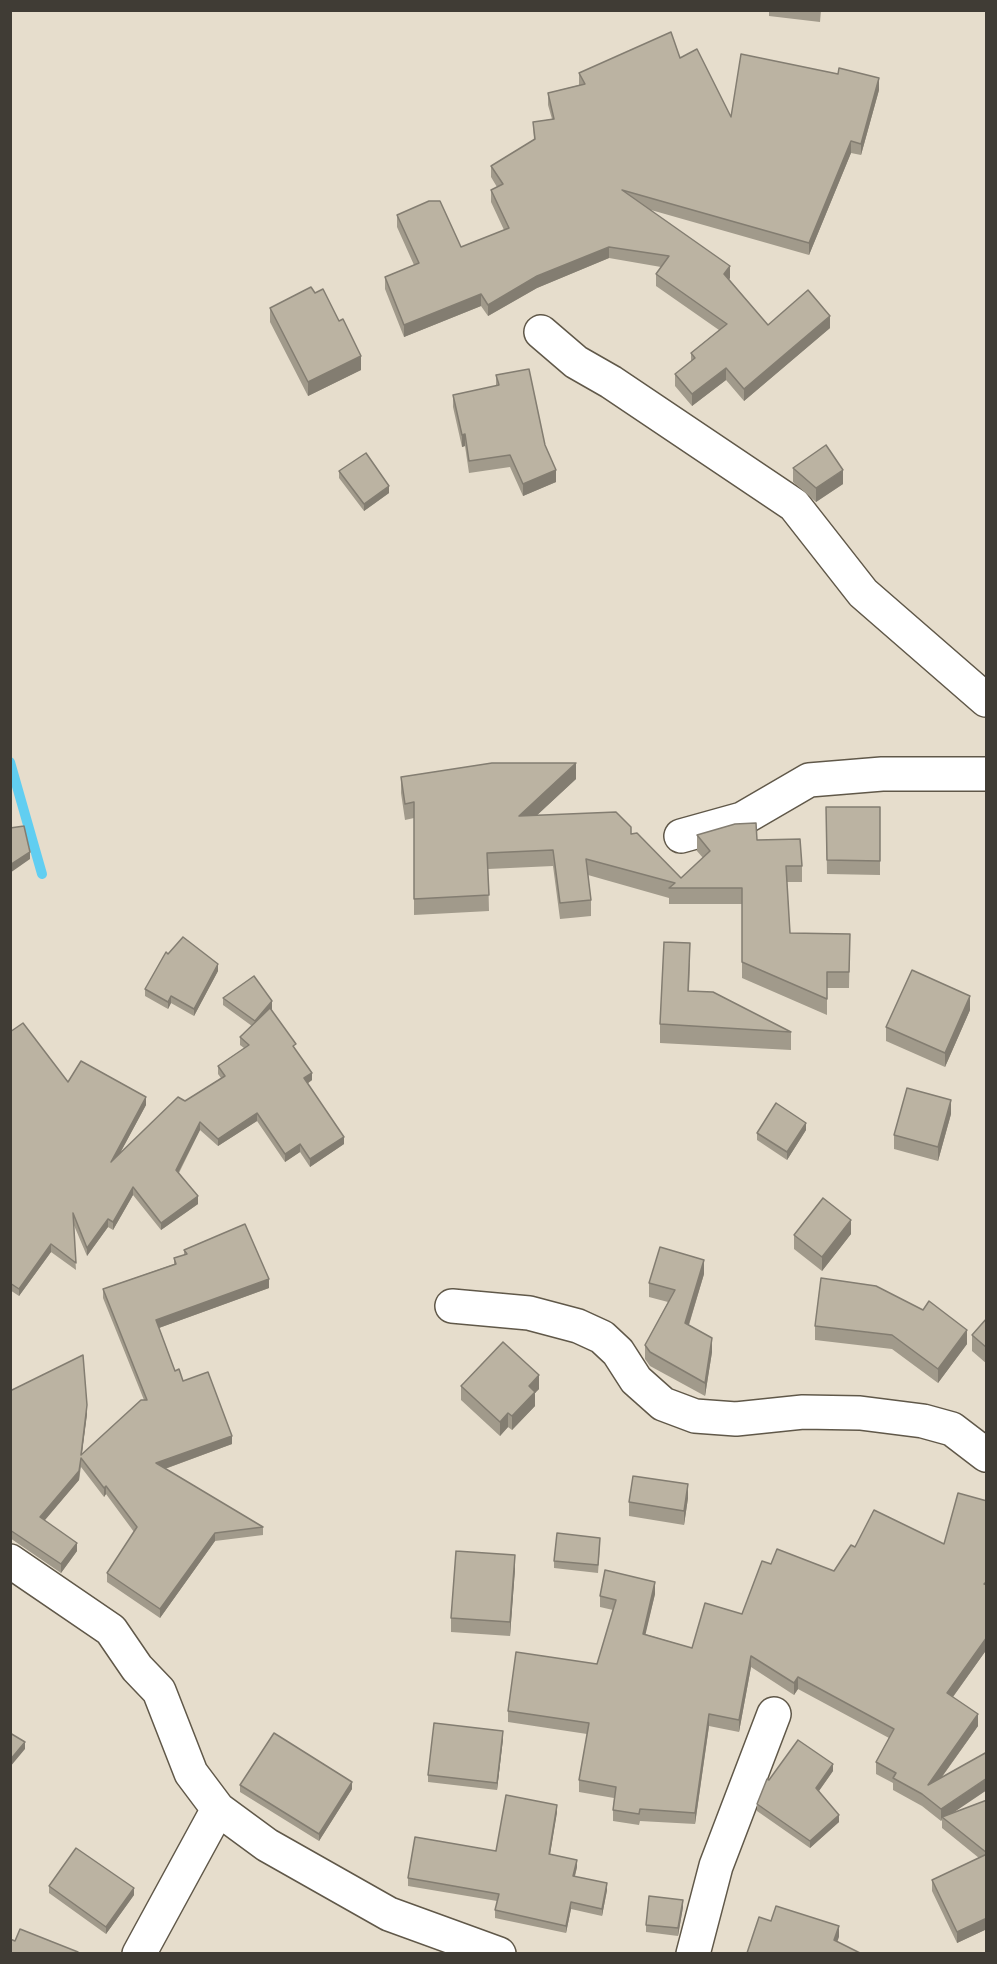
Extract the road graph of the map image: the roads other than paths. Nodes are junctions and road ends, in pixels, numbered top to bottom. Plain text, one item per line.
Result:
1 (541, 332) dead end
2 (987, 700) edge
3 (987, 774) edge
4 (681, 836) dead end
5 (452, 1306) dead end
6 (987, 1455) edge
7 (10, 1561) edge
8 (774, 1714) dead end
9 (218, 1809) junction
10 (139, 1953) edge
11 (499, 1953) edge
12 (693, 1953) edge

1 - 2 street
3 - 4 street
5 - 6 street
7 - 9 street
8 - 12 street
9 - 10 street
9 - 11 street

